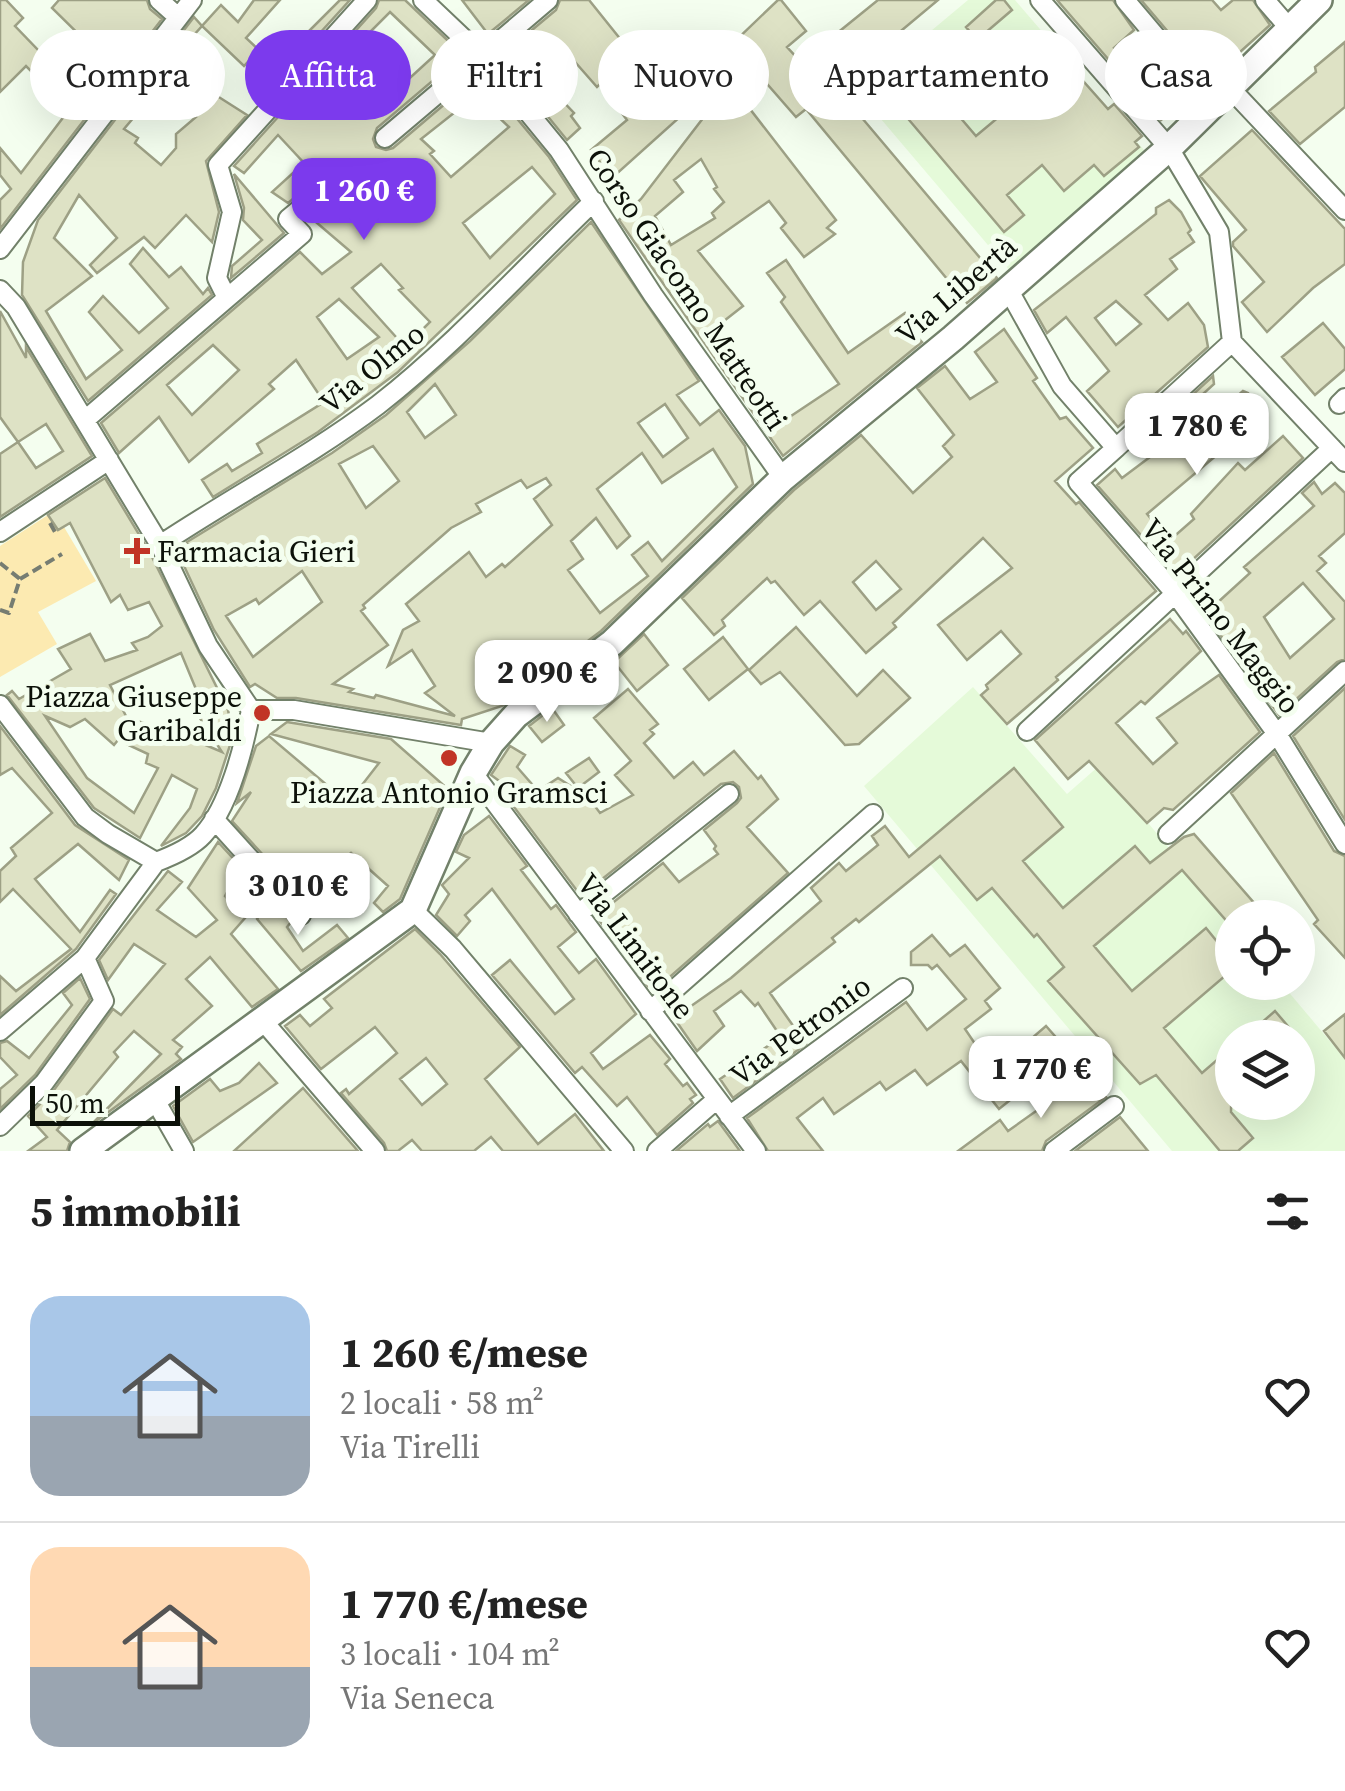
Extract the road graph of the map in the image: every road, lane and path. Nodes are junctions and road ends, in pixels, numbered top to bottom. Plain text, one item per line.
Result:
1 (159, 0) edge
2 (192, 0) edge
3 (367, 0) edge
4 (548, 0) edge
5 (1040, 0) edge
6 (1126, 0) edge
7 (1265, 0) edge
8 (1319, 0) edge
9 (430, 2) edge
10 (178, 16) junction
11 (1290, 29) junction
12 (457, 30) edge
13 (513, 30) edge
14 (1156, 30) edge
15 (1247, 71) edge
16 (431, 99) edge
17 (1247, 119) edge
18 (534, 120) edge
19 (1198, 120) edge
20 (385, 138) dead end
21 (1169, 148) junction
22 (335, 180) dead end
23 (594, 201) junction
24 (1345, 210) edge
25 (0, 249) edge
26 (1008, 289) junction
27 (0, 290) edge
28 (227, 298) junction
29 (1232, 342) junction
30 (85, 420) junction
31 (1116, 448) junction
32 (1339, 455) edge
33 (110, 460) junction
34 (783, 478) junction
35 (0, 532) edge
36 (160, 545) junction
37 (62, 554) dead end
38 (0, 563) edge
39 (20, 578) junction
40 (1174, 592) junction
41 (0, 610) edge
42 (1345, 671) edge
43 (0, 705) edge
44 (251, 710) junction
45 (1027, 731) dead end
46 (1277, 734) junction
47 (491, 743) junction
48 (473, 773) junction
49 (728, 794) dead end
50 (873, 814) dead end
51 (214, 819) junction
52 (1168, 834) dead end
53 (1345, 844) edge
54 (156, 862) junction
55 (413, 910) junction
56 (578, 914) junction
57 (301, 915) dead end
58 (85, 958) junction
59 (903, 988) dead end
60 (650, 1011) junction
61 (263, 1020) junction
62 (0, 1031) edge
63 (716, 1099) junction
64 (156, 1100) junction
65 (1114, 1106) dead end
66 (729, 1116) junction
67 (0, 1126) edge
68 (82, 1151) edge
69 (184, 1151) edge
70 (375, 1151) edge
71 (624, 1151) edge
72 (657, 1151) edge
73 (756, 1151) edge
74 (1054, 1151) edge

1 - 10 street
2 - 10 street
3 - 28 street
4 - 13 street
5 - 21 street
6 - 14 street
7 - 11 street
8 - 11 street, Via Libertà
9 - 12 street, Corso Giacomo Matteotti
10 - 25 street
11 - 15 street, Via Libertà
16 - 20 street
17 - 24 street
18 - 23 street, Corso Giacomo Matteotti
19 - 21 street, Via Libertà
21 - 26 street, Via Libertà
21 - 29 street
22 - 28 street
23 - 34 street, Corso Giacomo Matteotti
23 - 36 street, Via Olmo
26 - 31 street
26 - 34 street, Via Libertà
27 - 30 street
28 - 30 street
29 - 31 street
29 - 32 street
30 - 33 street
31 - 40 street, Via Primo Maggio
32 - 40 street
33 - 35 street
33 - 36 street
34 - 47 street, Via Libertà
36 - 44 street
37 - 39 path
38 - 39 path
39 - 41 path
40 - 45 street
40 - 46 street, Via Primo Maggio
42 - 46 street
43 - 54 street
44 - 47 street
44 - 51 street
46 - 52 street
46 - 53 street, Via Primo Maggio
47 - 48 street, Via Libertà
48 - 55 street, Via Libertà
48 - 56 street, Via Limitone
49 - 56 street
50 - 60 street
51 - 54 street
51 - 57 street
54 - 58 street
55 - 61 street
55 - 71 street
56 - 60 street, Via Limitone
58 - 62 street
58 - 67 street
59 - 66 street, Via Petronio
60 - 63 street, Via Limitone
61 - 64 street
61 - 70 street
63 - 66 street, Via Limitone
63 - 72 street
64 - 68 street
64 - 69 street
65 - 74 street
66 - 73 street, Via Limitone

